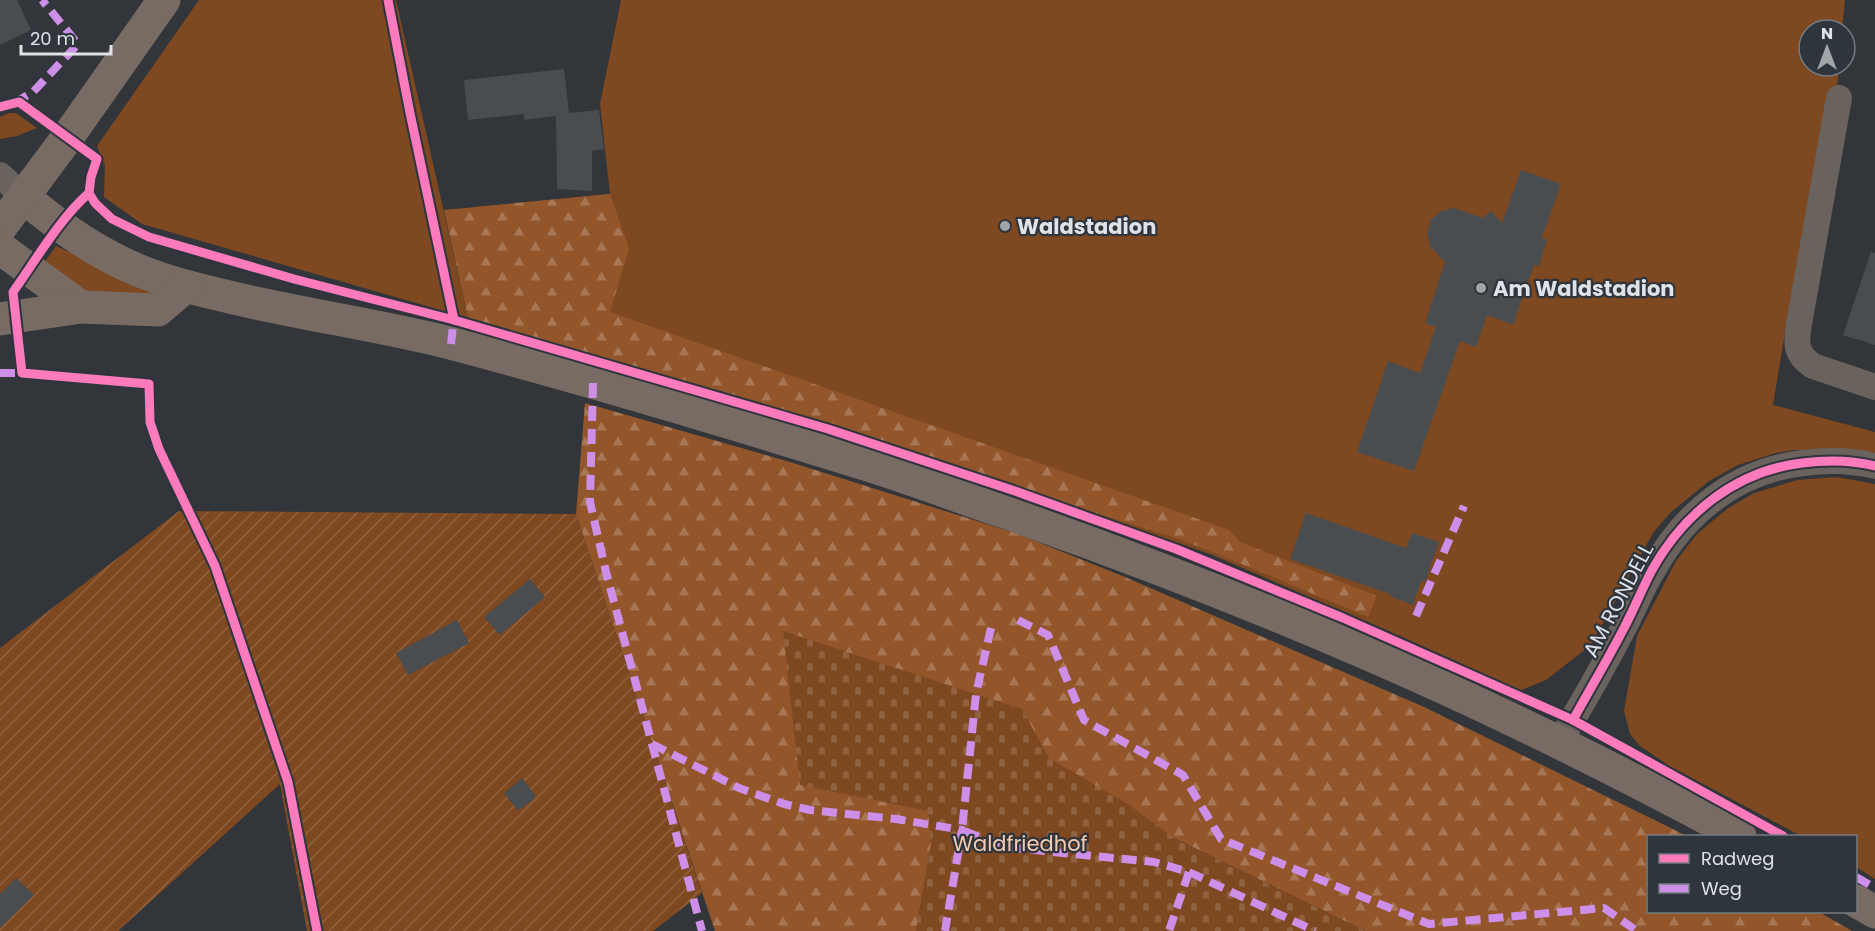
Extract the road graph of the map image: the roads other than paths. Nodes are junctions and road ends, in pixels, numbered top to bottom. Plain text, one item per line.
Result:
1 (164, 0) edge
2 (1839, 98) dead end
3 (0, 175) edge
4 (24, 197) junction
5 (0, 228) edge
6 (0, 248) edge
7 (185, 287) junction
8 (81, 307) junction
9 (0, 319) edge
10 (1875, 387) edge
11 (1875, 466) edge
12 (1559, 742) junction
13 (1736, 835) edge
14 (1857, 902) edge
15 (1875, 912) edge

1 - 4 main road
2 - 10 street
3 - 4 street
4 - 5 main road
4 - 7 main road
6 - 8 main road
7 - 8 main road
7 - 12 main road
8 - 9 main road
11 - 12 street, AM RONDELL
12 - 13 main road
14 - 15 main road

